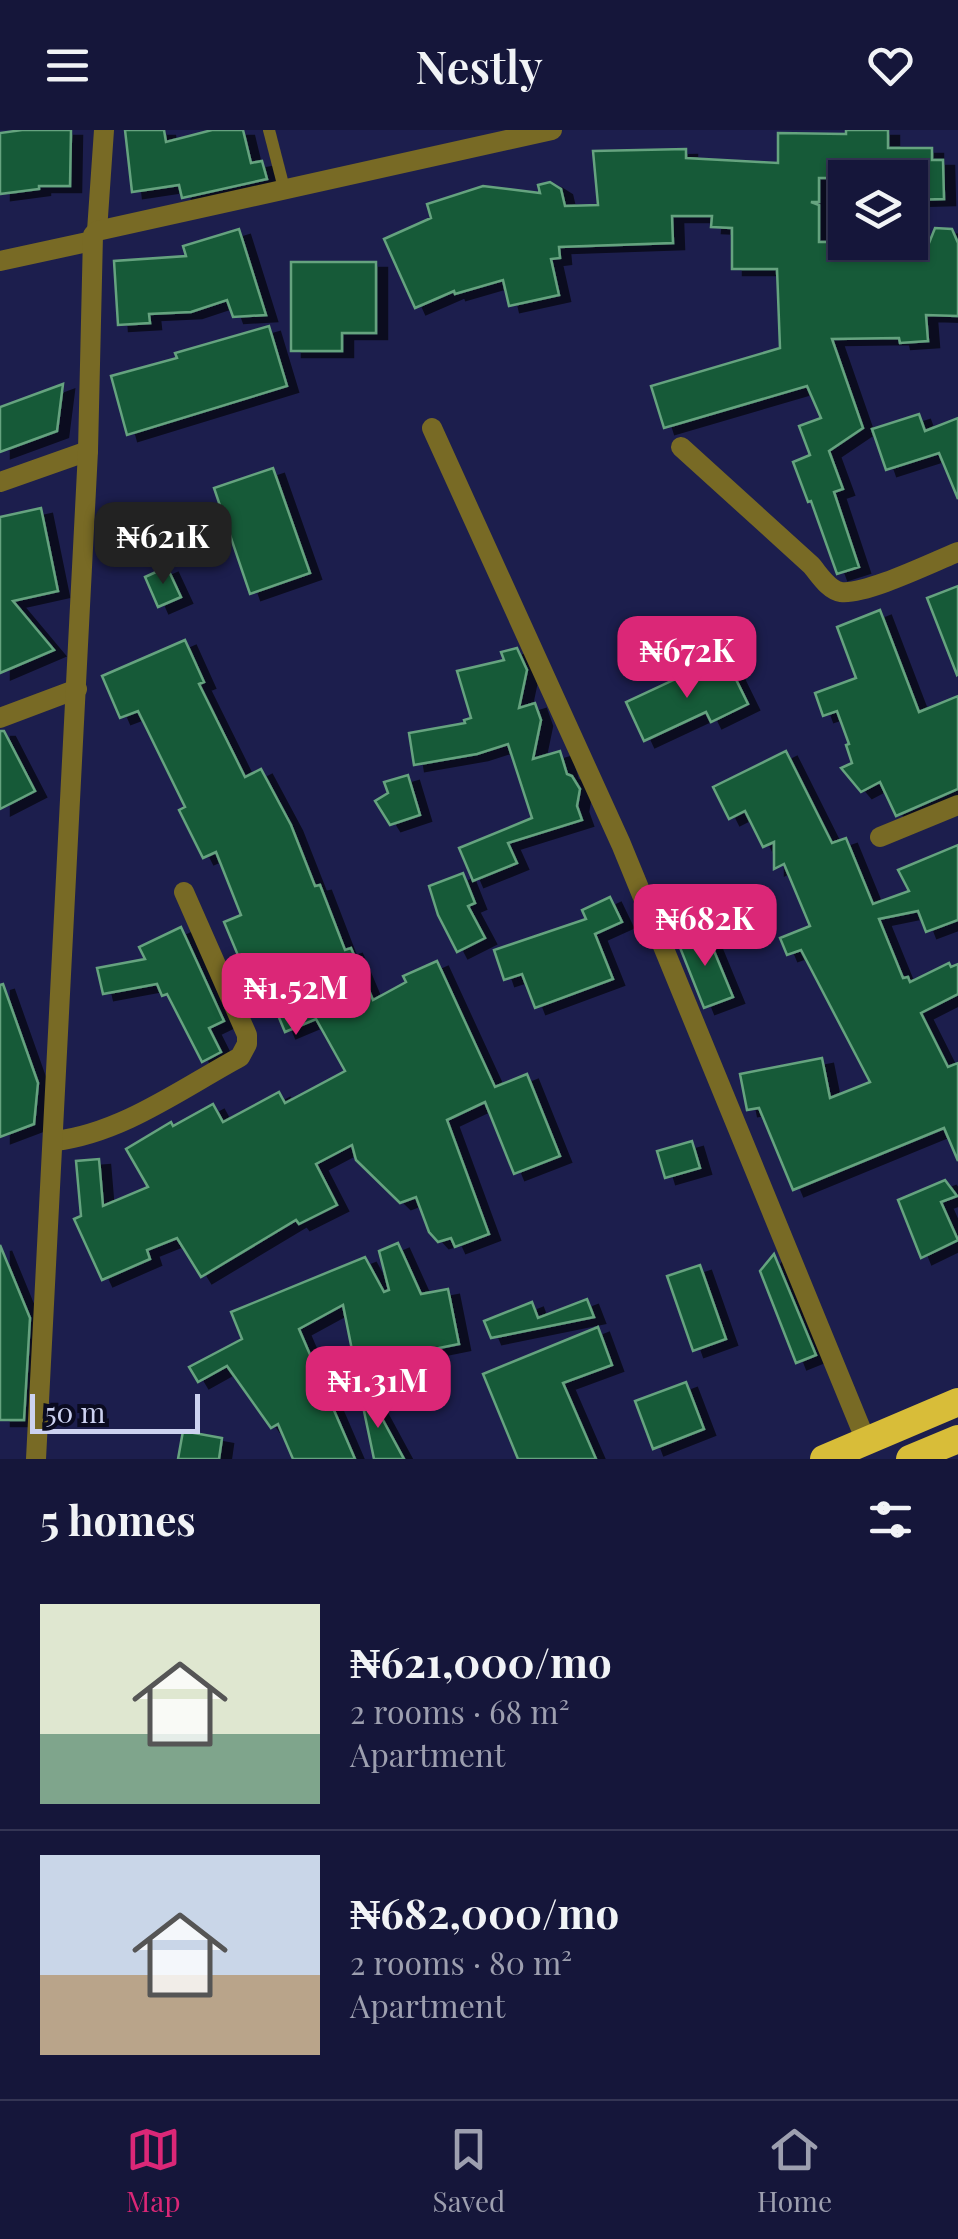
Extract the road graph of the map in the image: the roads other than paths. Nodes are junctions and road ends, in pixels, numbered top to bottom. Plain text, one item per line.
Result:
1 (104, 130) edge
2 (269, 130) edge
3 (552, 130) edge
4 (285, 192) junction
5 (94, 236) junction
6 (0, 261) edge
7 (432, 428) dead end
8 (680, 447) dead end
9 (88, 451) junction
10 (0, 482) edge
11 (958, 552) edge
12 (77, 689) junction
13 (0, 718) edge
14 (958, 805) edge
15 (880, 837) dead end
16 (184, 892) dead end
17 (55, 1141) junction
18 (958, 1402) edge
19 (958, 1438) edge
20 (866, 1441) junction
21 (36, 1459) edge
22 (824, 1459) edge
23 (910, 1459) edge

1 - 5 street
2 - 4 lane
3 - 4 street
4 - 5 street
5 - 6 street
5 - 9 street
7 - 20 street
8 - 11 street
9 - 10 street
9 - 12 street
12 - 13 street
12 - 17 street
14 - 15 street
16 - 17 street
17 - 21 street
18 - 20 highway
19 - 23 highway
20 - 22 highway

